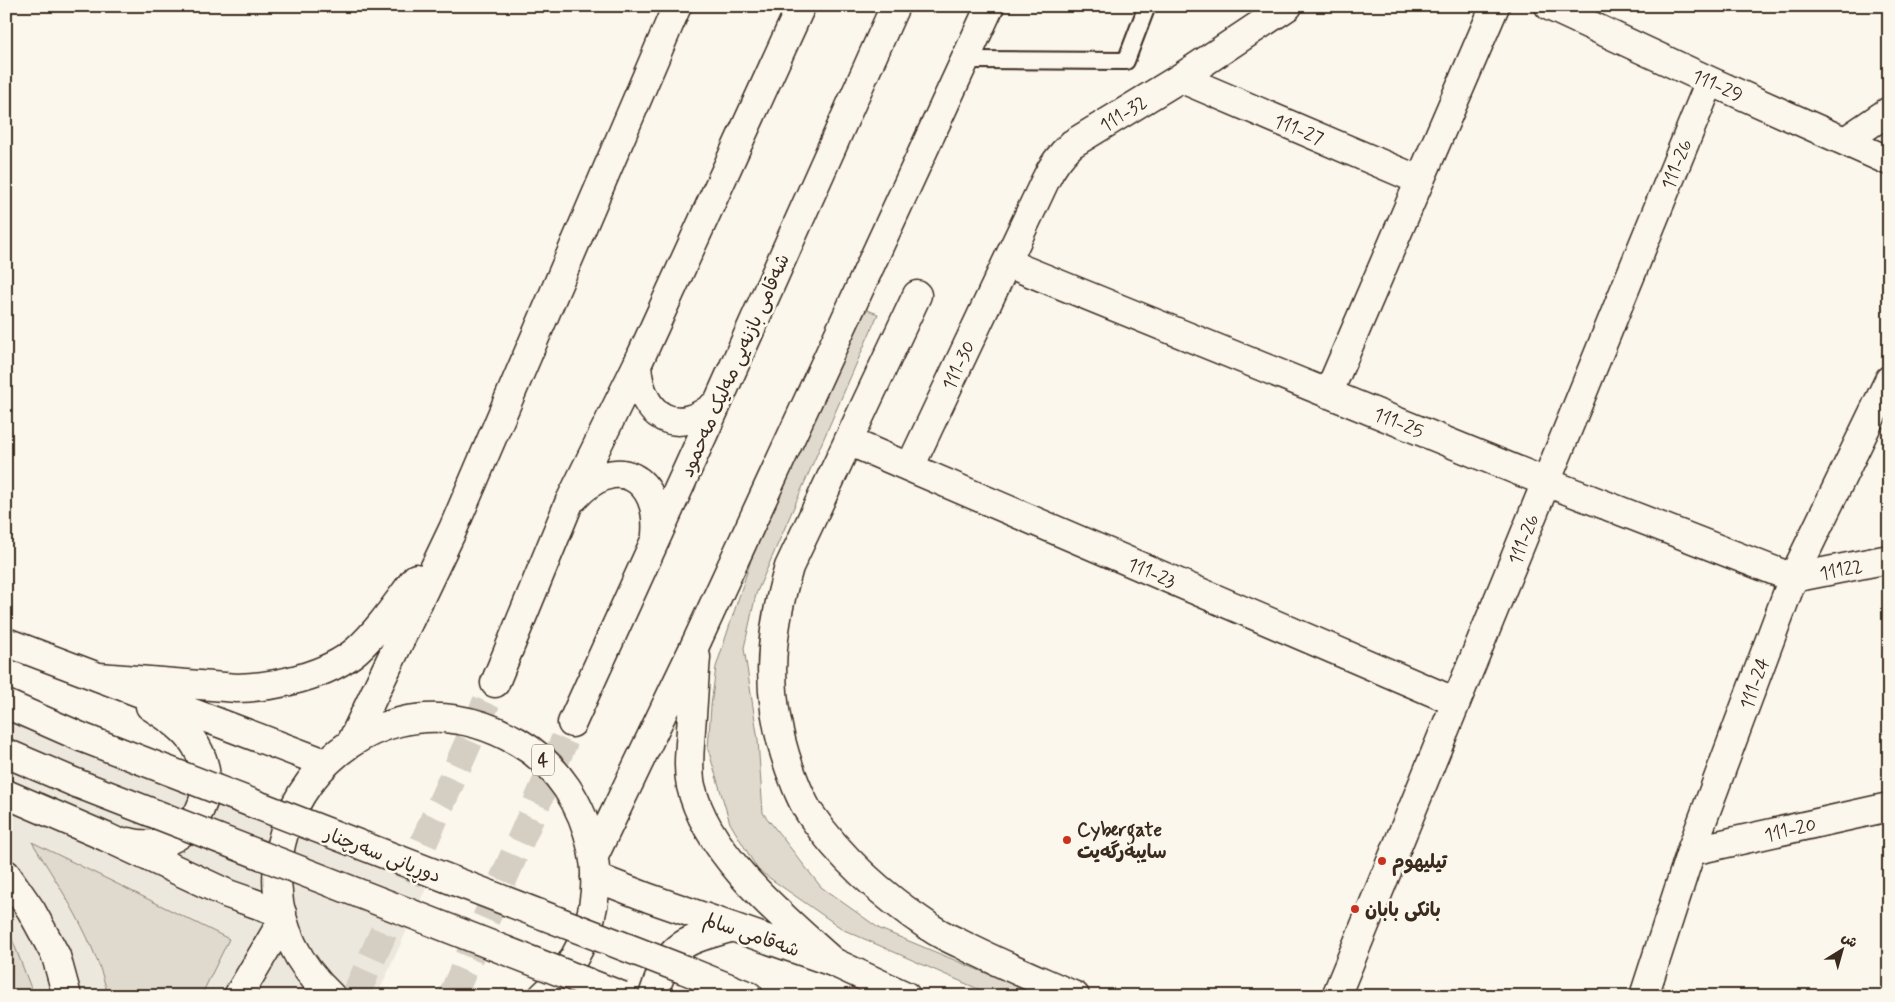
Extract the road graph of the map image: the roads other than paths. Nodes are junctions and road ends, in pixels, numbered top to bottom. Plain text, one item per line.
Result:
1 (677, 6) edge
2 (801, 6) edge
3 (895, 6) edge
4 (990, 6) edge
5 (1147, 6) edge
6 (1288, 6) edge
7 (1495, 6) edge
8 (1548, 6) edge
9 (966, 60) junction
10 (1180, 78) junction
11 (1710, 81) junction
12 (1889, 111) edge
13 (1846, 141) junction
14 (1889, 161) edge
15 (1419, 180) junction
16 (1007, 263) junction
17 (917, 295) dead end
18 (638, 365) junction
19 (1889, 380) edge
20 (1328, 394) junction
21 (718, 402) junction
22 (848, 441) junction
23 (910, 467) junction
24 (1546, 482) junction
25 (569, 503) junction
26 (453, 529) junction
27 (656, 538) junction
28 (1889, 559) edge
29 (1793, 578) junction
30 (697, 641) junction
31 (6, 642) edge
32 (99, 677) junction
33 (495, 683) tunnel mouth
34 (1456, 702) junction
35 (6, 704) edge
36 (572, 723) tunnel mouth
37 (351, 743) junction
38 (6, 754) edge
39 (325, 763) junction
40 (6, 794) edge
41 (1889, 807) edge
42 (106, 836) junction
43 (1691, 851) junction
44 (595, 867) junction
45 (6, 874) edge
46 (283, 917) junction
47 (733, 927) junction
48 (833, 962) junction
49 (66, 996) edge
50 (238, 996) edge
51 (331, 996) edge
52 (543, 996) edge
53 (622, 996) edge
54 (653, 996) edge
55 (749, 996) edge
56 (906, 996) edge
57 (1075, 996) edge
58 (1336, 996) edge
59 (1644, 996) edge

1 - 26 main road
2 - 18 main road
3 - 21 main road, شەقامی بازنەیی مەلیک مەحمود
4 - 9 main road
5 - 9 lane
6 - 10 main road, 111-32
7 - 15 main road
8 - 11 main road, 111-29
9 - 30 main road
10 - 15 main road, 111-27
10 - 16 main road, 111-32
11 - 13 main road, 111-29
11 - 24 main road, 111-26
12 - 13 main road
13 - 14 main road, 111-29
15 - 20 main road
16 - 20 main road, 111-25
16 - 23 main road, 111-30
17 - 22 main road
18 - 21 main road
18 - 25 main road
19 - 29 main road, 111-24
20 - 24 main road, 111-25
21 - 27 main road, شەقامی بازنەیی مەلیک مەحمود
22 - 23 main road, 111-23
22 - 57 main road
23 - 34 main road, 111-23
24 - 29 main road, 111-25
24 - 34 main road, 111-26
25 - 27 main road
25 - 33 main road
26 - 32 main road
26 - 37 main road
27 - 36 main road, شەقامی بازنەیی مەلیک مەحمود
28 - 29 main road, 11122
29 - 43 main road, 111-24
30 - 44 main road
30 - 48 main road
31 - 32 main road
32 - 39 main road
32 - 42 main road
34 - 58 main road, 111-26
35 - 55 main road, دوڕیانی سەرچنار, bridge
37 - 39 main road, 4
37 - 44 main road, 4
38 - 53 main road, bridge
39 - 46 main road, 4
40 - 42 main road
41 - 43 main road, 111-20
42 - 46 main road
43 - 59 main road, 111-24
44 - 47 main road, شەقامی سالم
44 - 52 main road, 4
45 - 49 main road
46 - 50 main road
46 - 51 main road, 4
47 - 48 main road, شەقامی سالم
47 - 54 main road
48 - 56 main road, شەقامی سالم

